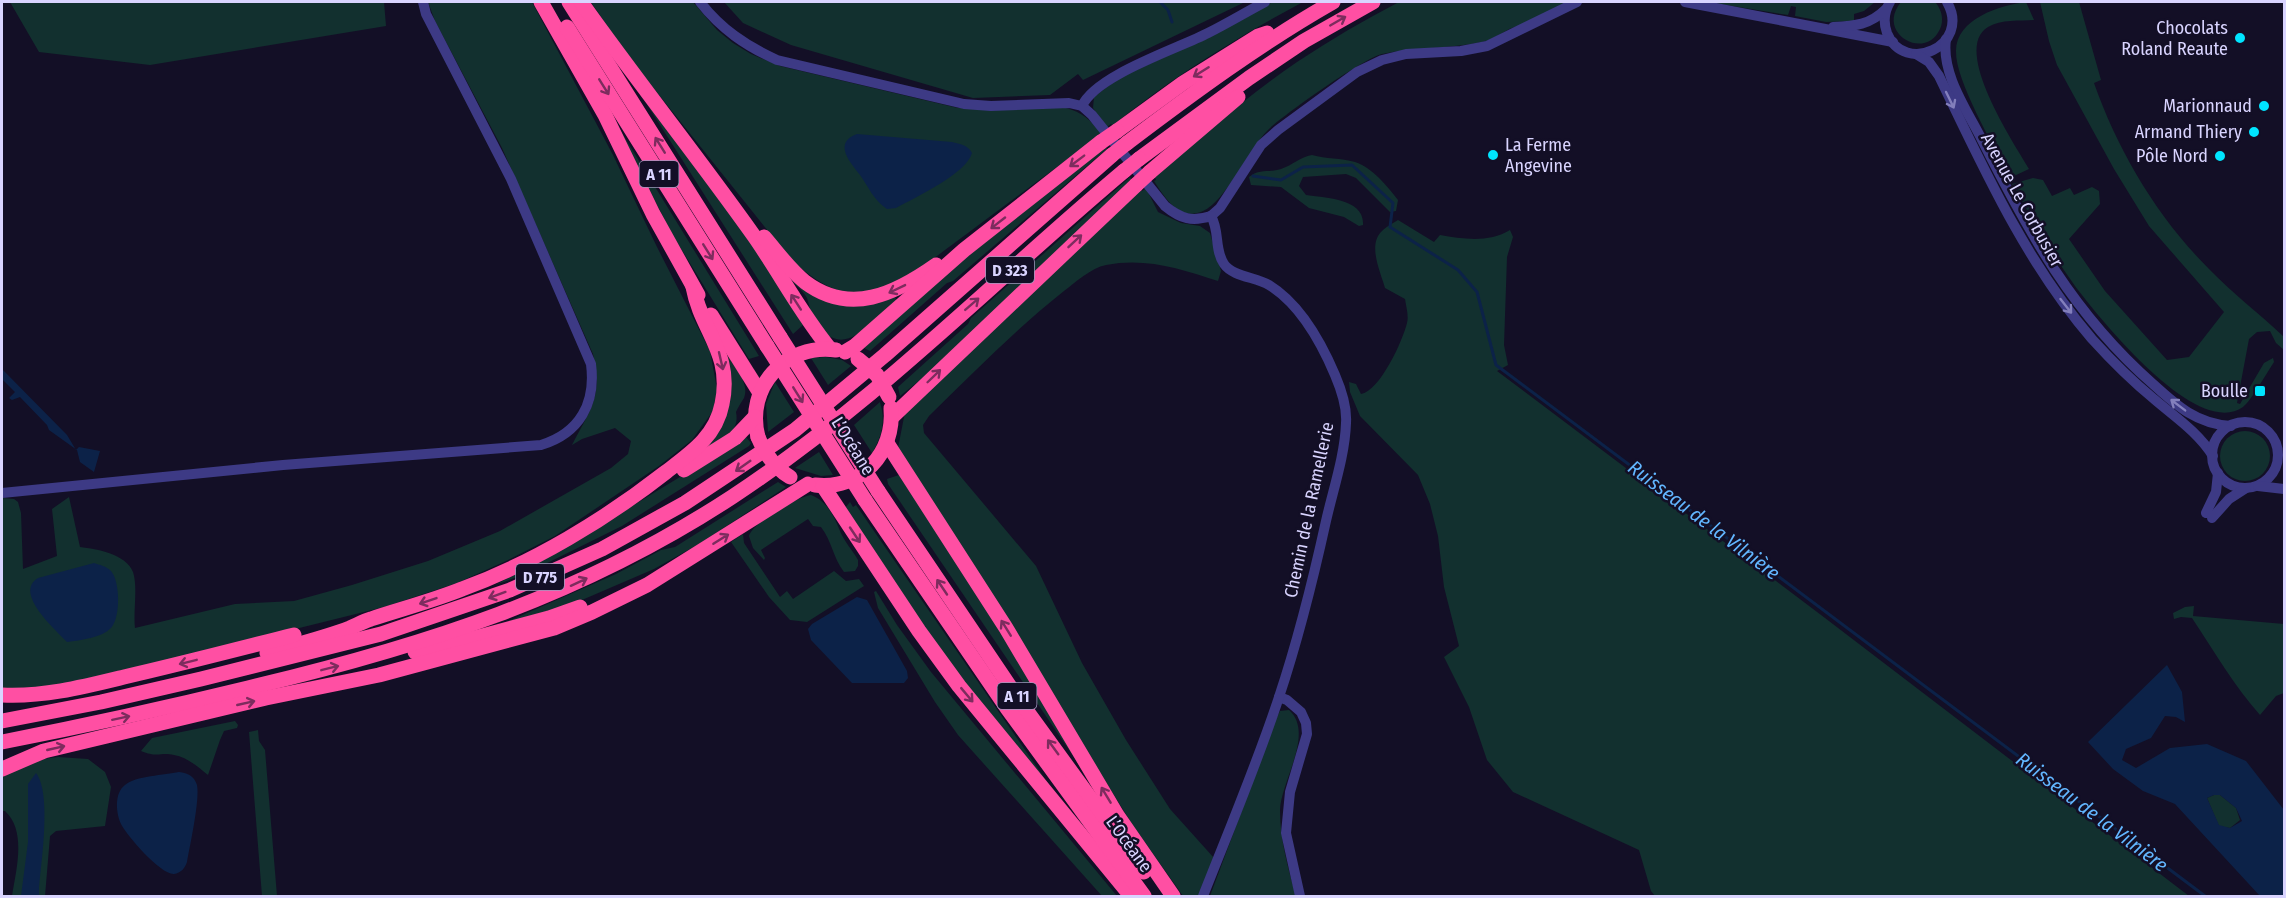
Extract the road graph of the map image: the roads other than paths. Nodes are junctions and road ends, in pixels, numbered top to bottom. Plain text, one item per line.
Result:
1 (423, 2) edge
2 (541, 2) edge
3 (551, 2) edge
4 (569, 2) edge
5 (582, 2) edge
6 (700, 2) edge
7 (1265, 2) edge
8 (1333, 2) edge
9 (1373, 2) edge
10 (1577, 2) edge
11 (1685, 2) edge
12 (1947, 2) edge
13 (1888, 5) edge
14 (1290, 26) junction
15 (1821, 28) junction
16 (1947, 39) junction
17 (1304, 41) junction
18 (1893, 42) junction
19 (1916, 54) junction
20 (1082, 106) junction
21 (729, 201) junction
22 (1211, 216) junction
23 (964, 250) junction
24 (693, 287) junction
25 (844, 353) junction
26 (760, 393) junction
27 (841, 393) joint
28 (852, 408) joint
29 (755, 417) junction
30 (892, 417) junction
31 (2231, 426) junction
32 (887, 443) junction
33 (2213, 456) junction
34 (2278, 457) junction
35 (2284, 468) edge
36 (2218, 473) junction
37 (815, 485) junction
38 (2258, 486) junction
39 (2246, 488) junction
40 (647, 489) junction
41 (2284, 489) edge
42 (2, 494) edge
43 (671, 568) junction
44 (368, 620) junction
45 (386, 653) junction
46 (201, 679) junction
47 (2, 695) edge
48 (1279, 697) junction
49 (2, 721) edge
50 (2, 742) edge
51 (2, 769) edge
52 (1131, 897) edge
53 (1144, 897) edge
54 (1162, 897) edge
55 (1173, 897) edge
56 (1203, 897) edge
57 (1300, 897) edge

1 - 42 street
2 - 24 highway
3 -> 53 highway, L’Océane / A 11, bridge
54 -> 4 highway, L’Océane / A 11, bridge
5 - 21 highway
6 - 20 street
7 - 20 street
8 - 14 highway, D 323
17 -> 9 highway, D 323
10 - 22 street
11 - 15 street
12 - 16 street, Avenue Le Corbusier
13 - 15 street
13 - 18 street
14 -> 23 highway, bridge
14 - 27 highway, D 323, bridge
15 - 18 street, Avenue Le Corbusier
16 - 19 street
31 -> 16 street, Avenue Le Corbusier
28 -> 17 highway, D 323, bridge
30 -> 17 highway, bridge
18 - 19 street, Avenue Le Corbusier
19 -> 33 street, Avenue Le Corbusier
20 - 22 street
23 -> 21 highway
25 -> 21 highway
22 - 48 street, Chemin de la Ramellerie
23 - 25 highway
24 - 26 highway
24 -> 40 highway
25 - 26 highway
25 - 30 highway, bridge
26 - 29 highway
27 -> 46 highway, D 775
45 -> 28 highway, D 775
29 - 37 highway, bridge
29 - 40 highway
30 - 32 highway
31 - 33 street
31 - 34 street
32 - 37 highway
55 -> 32 highway
33 - 36 street
34 - 35 street
34 - 38 street
36 - 39 street
36 - 39 street
43 -> 37 highway
37 -> 52 highway
38 - 39 street
38 - 41 street
40 -> 44 highway
43 - 45 highway
51 -> 43 highway
44 - 46 highway
44 -> 47 highway
50 -> 45 highway, D 775
46 - 49 highway, D 775
48 - 56 street, Chemin de la Ramellerie
48 - 57 street

